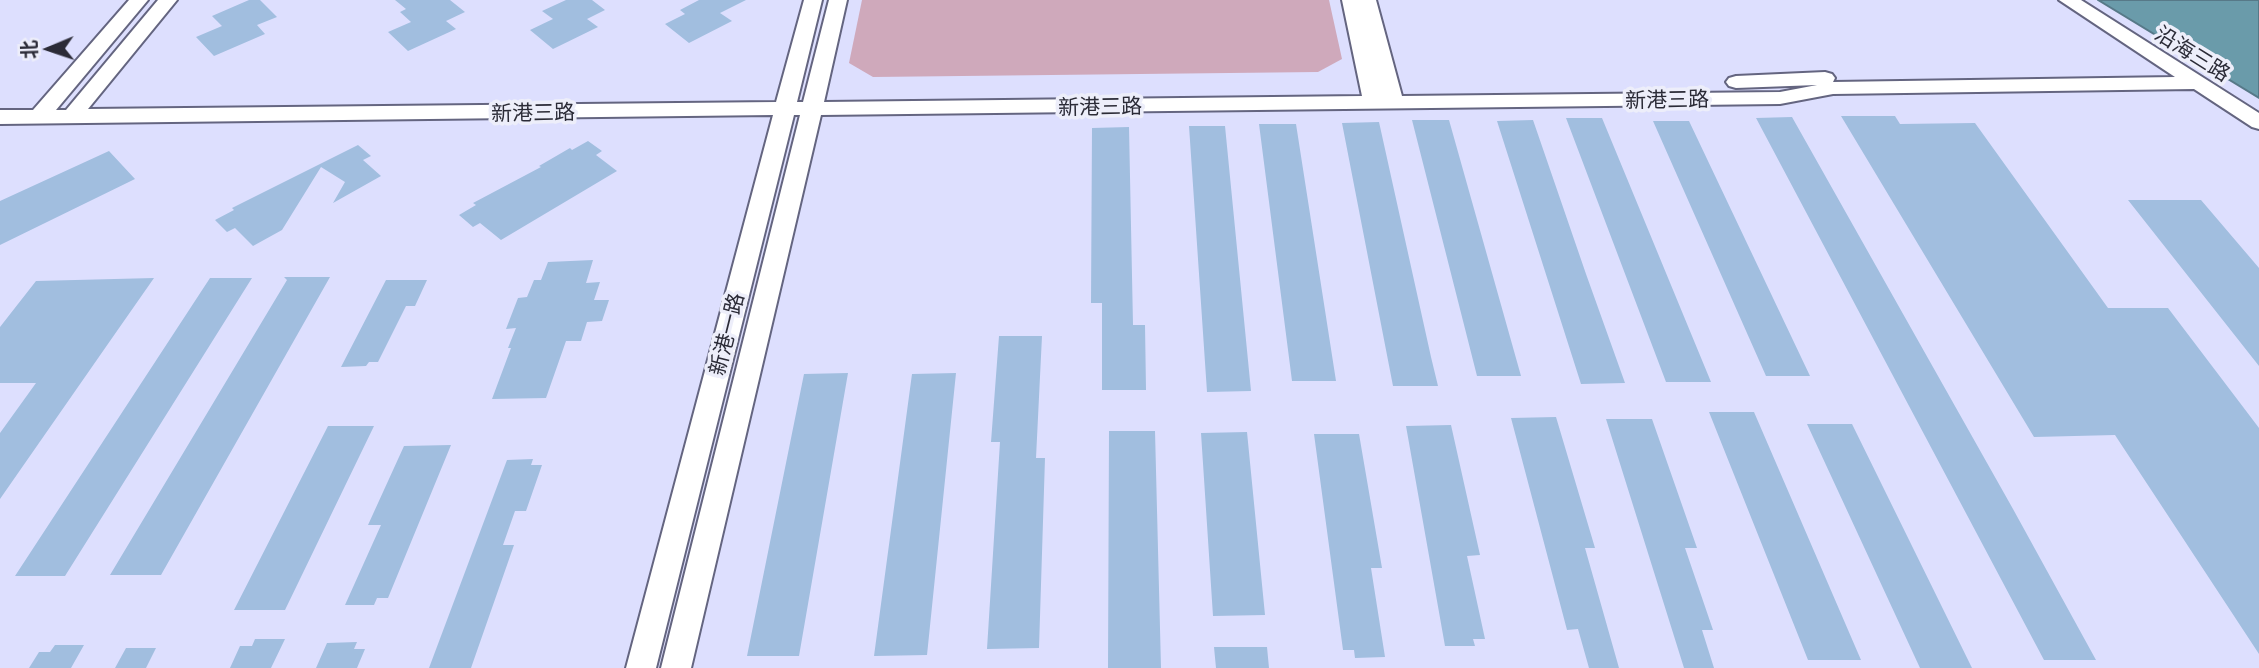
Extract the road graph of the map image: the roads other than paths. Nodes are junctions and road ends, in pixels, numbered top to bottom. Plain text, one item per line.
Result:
1 (139, 0) edge
2 (168, 0) edge
3 (813, 0) edge
4 (838, 0) edge
5 (1350, 0) edge
6 (1367, 0) edge
7 (2068, 0) edge
8 (2191, 78) junction
9 (1381, 95) junction
10 (786, 101) junction
11 (814, 101) junction
12 (0, 103) edge
13 (77, 109) junction
14 (44, 110) junction
15 (0, 117) edge
16 (2259, 122) edge
17 (641, 668) edge
18 (676, 668) edge

1 - 14 street
2 - 13 street
3 - 10 street, 新港一路
4 - 11 street, 新港一路
5 - 9 street
6 - 9 street
7 - 8 street, 沿海三路
8 - 9 street, 新港三路
8 - 16 street, 沿海三路
9 - 11 street, 新港三路
10 - 11 street, 新港三路
10 - 13 street, 新港三路
10 - 17 street, 新港一路
11 - 18 street, 新港一路
12 - 14 street, 新港三路
13 - 14 street, 新港三路
14 - 15 street, 新港三路

